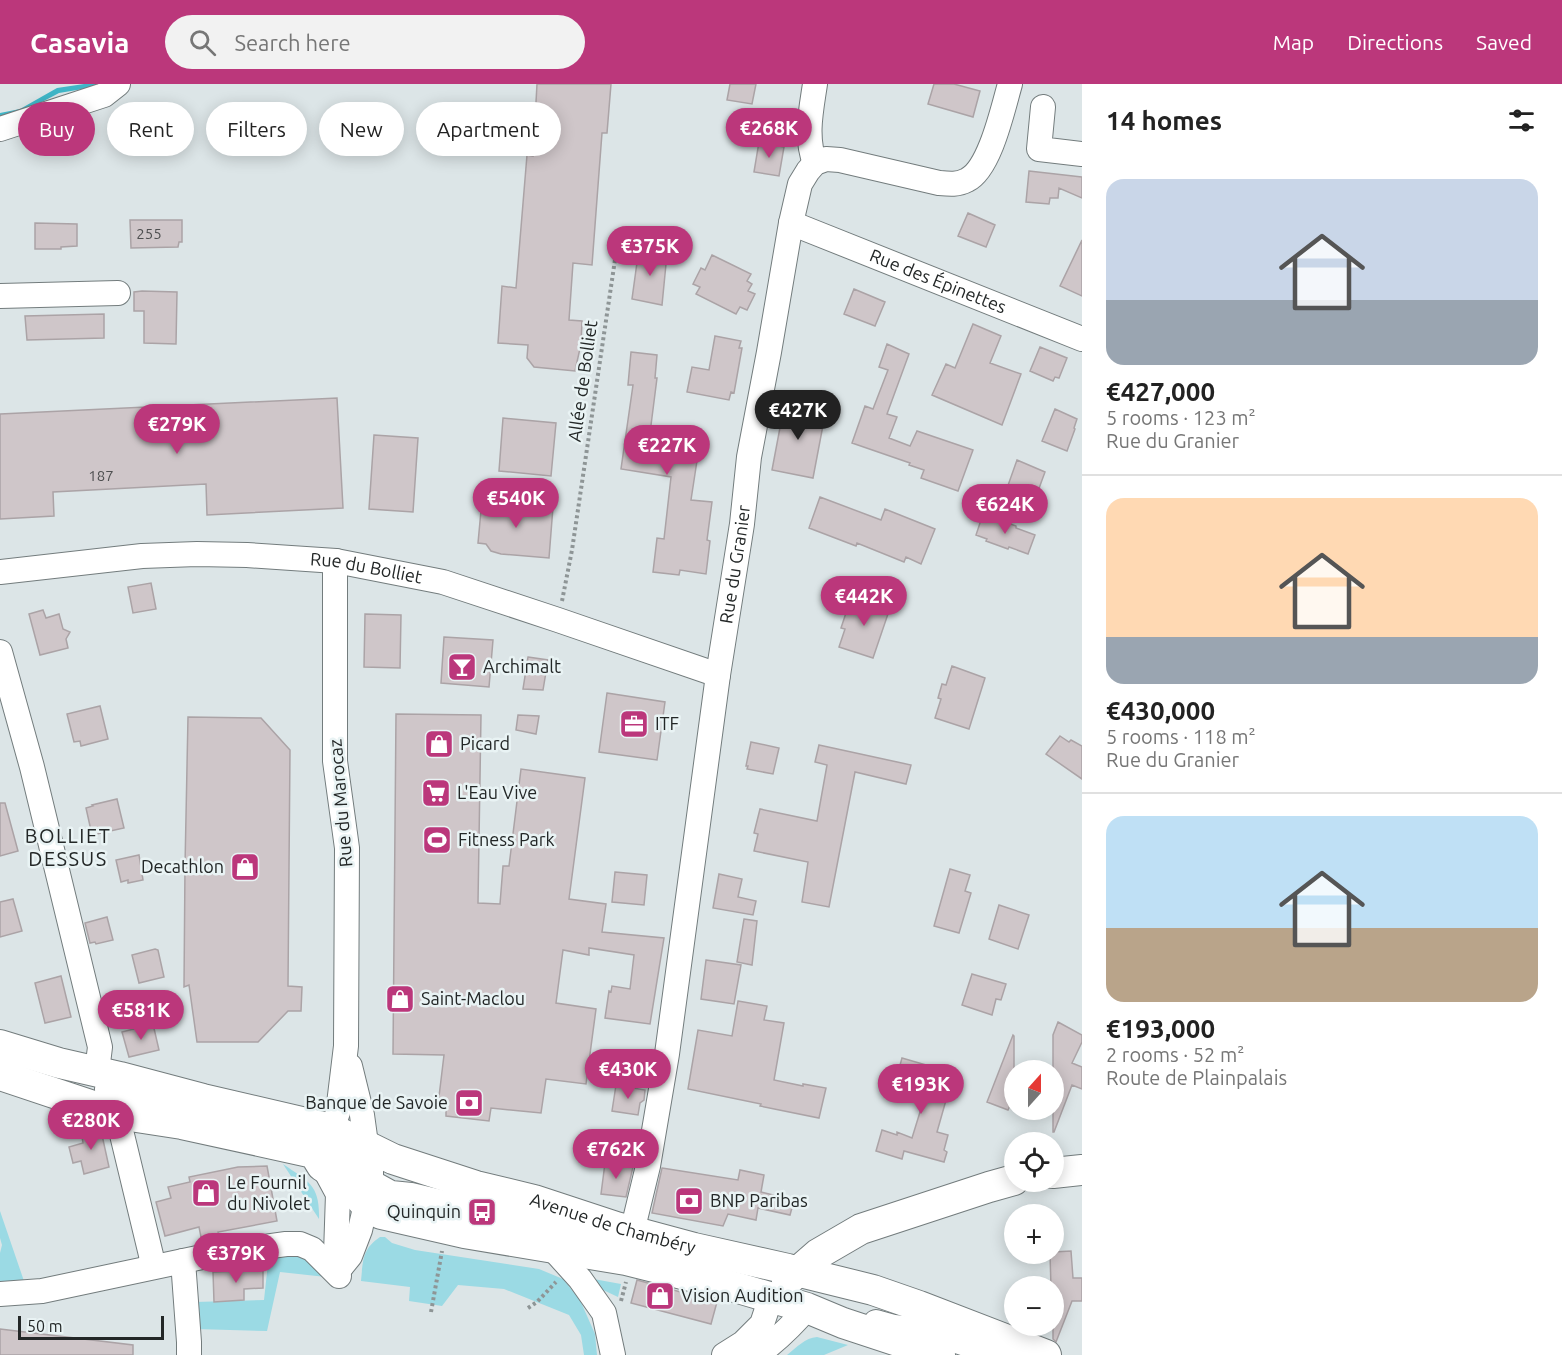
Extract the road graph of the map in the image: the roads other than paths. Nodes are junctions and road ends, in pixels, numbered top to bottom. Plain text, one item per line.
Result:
1 (118, 84) edge
2 (815, 84) edge
3 (1010, 84) edge
4 (1043, 107) dead end
5 (0, 129) edge
6 (1082, 154) edge
7 (815, 163) junction
8 (791, 223) junction
9 (118, 293) dead end
10 (0, 296) edge
11 (1082, 339) edge
12 (336, 561) junction
13 (0, 572) edge
14 (0, 652) edge
15 (718, 675) junction
16 (0, 1045) edge
17 (346, 1046) junction
18 (0, 1058) edge
19 (97, 1071) junction
20 (0, 1075) edge
21 (193, 1096) junction
22 (125, 1105) junction
23 (351, 1166) junction
24 (1082, 1170) edge
25 (1064, 1172) edge
26 (1004, 1183) edge
27 (923, 1208) junction
28 (624, 1230) junction
29 (563, 1240) junction
30 (183, 1261) junction
31 (152, 1267) junction
32 (339, 1276) dead end
33 (834, 1280) junction
34 (784, 1284) junction
35 (0, 1294) edge
36 (811, 1304) junction
37 (934, 1343) edge
38 (189, 1355) edge
39 (614, 1355) edge
40 (724, 1355) edge
41 (757, 1355) edge
42 (998, 1355) edge
43 (1046, 1355) edge

1 - 5 street
2 - 7 street
3 - 7 street
4 - 6 street
7 - 8 street, Rue du Granier
8 - 11 street, Rue des Épinettes
8 - 15 street, Rue du Granier
9 - 10 street
12 - 13 street, Rue du Bolliet
12 - 15 street, Rue du Bolliet
12 - 17 street, Rue du Marocaz
14 - 19 street
15 - 28 street, Rue du Granier
16 - 19 main road, Avenue de Chambéry
17 - 23 street, Rue du Marocaz
17 - 23 street, Rue du Marocaz
18 - 22 street
19 - 21 main road, Avenue de Chambéry
20 - 22 main road, Avenue de Chambéry
21 - 22 street
21 - 23 main road, Avenue de Chambéry
22 - 23 main road, Avenue de Chambéry
22 - 23 street
22 - 31 street
23 - 28 main road, Avenue de Chambéry
23 - 29 street
23 - 29 main road, Avenue de Chambéry
24 - 25 main road
26 - 27 main road
27 - 33 main road
27 - 34 main road
28 - 29 street
28 - 34 main road, Avenue de Chambéry
29 - 34 main road, Avenue de Chambéry
29 - 39 street
30 - 31 street
30 - 32 street
30 - 38 street
31 - 35 street
33 - 34 main road, Avenue de Chambéry
33 - 36 main road
33 - 37 street
33 - 43 main road, Avenue de Chambéry
34 - 36 main road, Avenue de Chambéry
34 - 40 street
36 - 37 main road, Avenue de Chambéry
36 - 41 street
37 - 42 street

